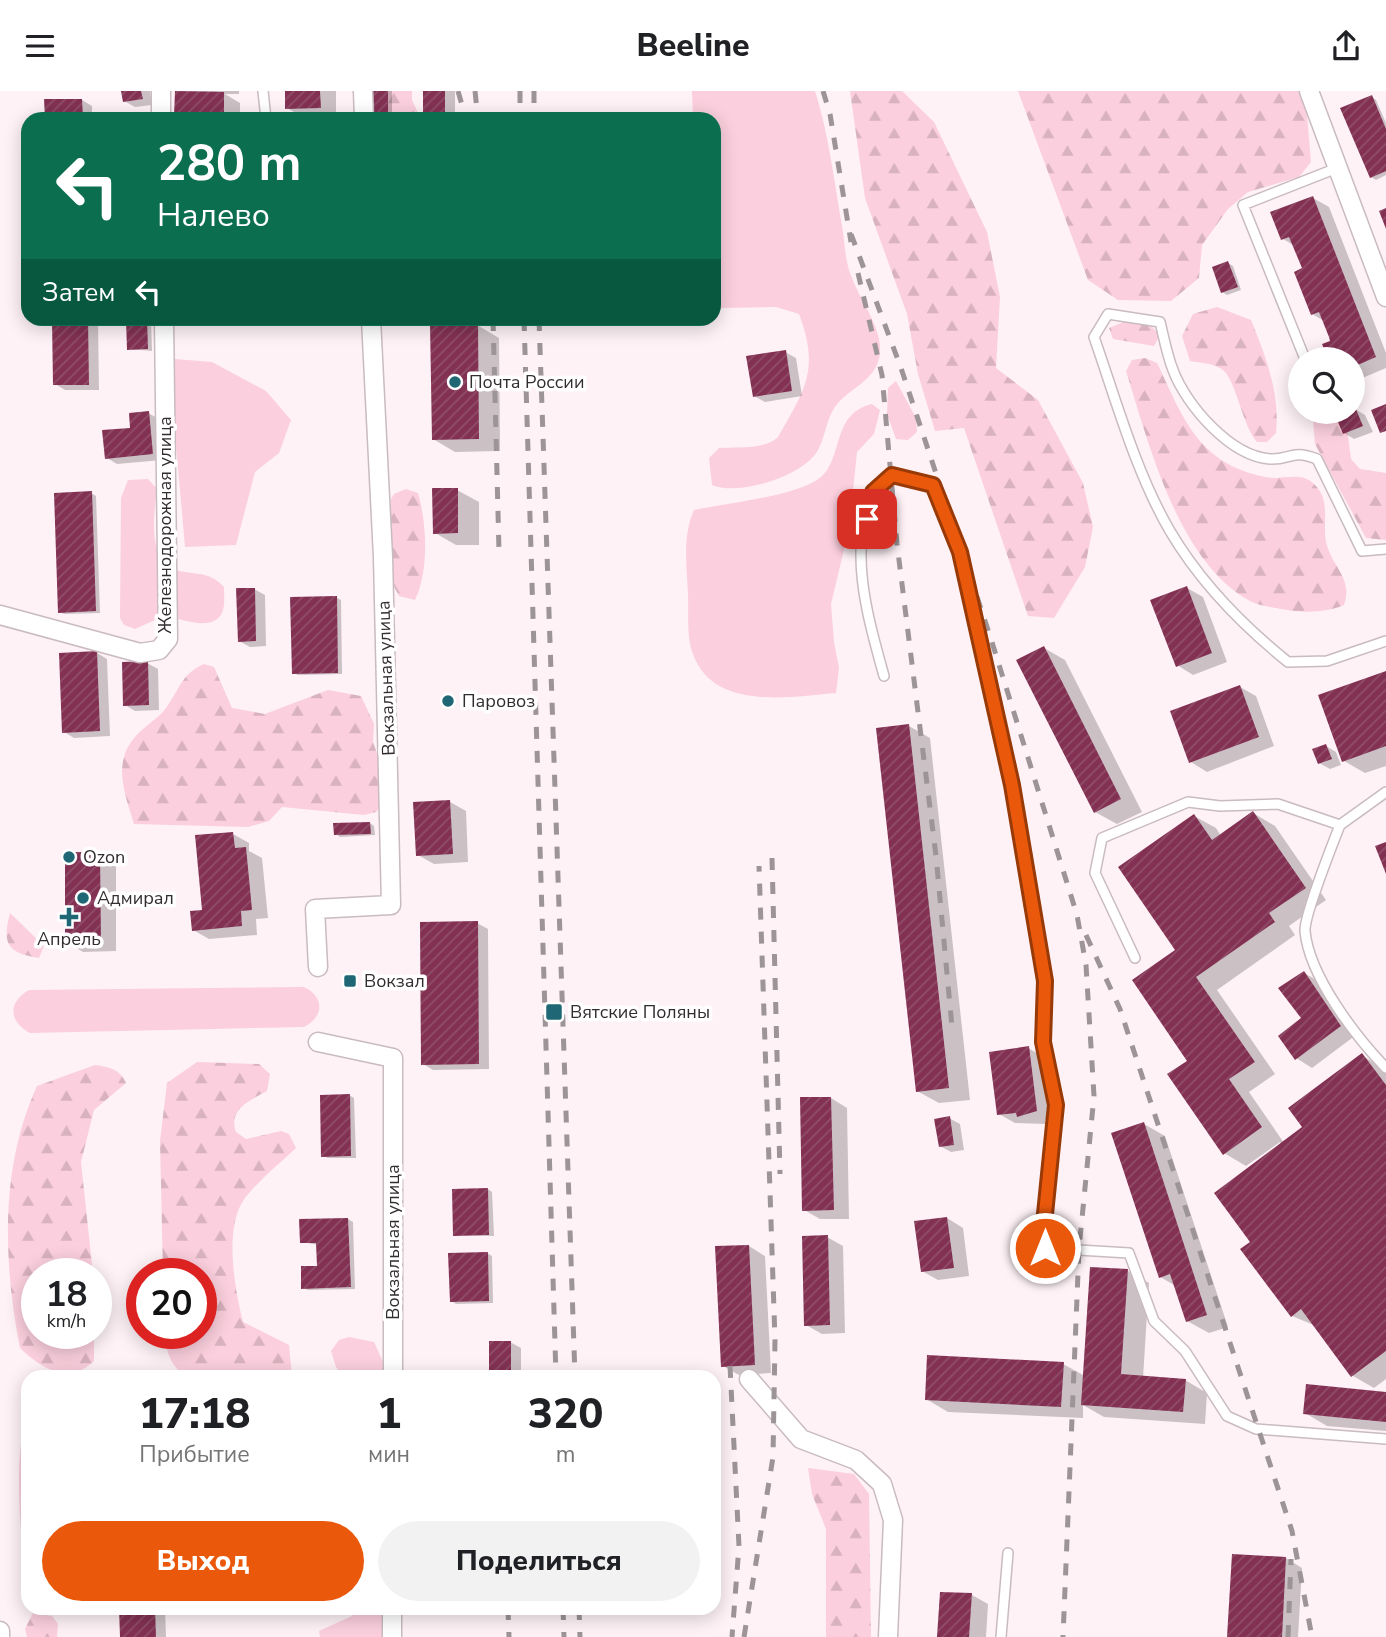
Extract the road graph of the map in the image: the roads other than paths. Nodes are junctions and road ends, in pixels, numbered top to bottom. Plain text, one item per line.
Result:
1 (161, 91) edge
2 (263, 91) edge
3 (363, 91) edge
4 (1309, 91) edge
5 (161, 112) edge
6 (265, 112) edge
7 (364, 112) edge
8 (1337, 168) junction
9 (1386, 296) edge
10 (164, 326) edge
11 (371, 326) edge
12 (1300, 347) edge
13 (1386, 549) edge
14 (0, 615) edge
15 (1386, 641) edge
16 (884, 676) dead end
17 (1386, 792) edge
18 (1340, 825) junction
19 (1135, 958) dead end
20 (318, 967) dead end
21 (318, 1042) dead end
22 (1386, 1068) edge
23 (393, 1370) edge
24 (749, 1379) dead end
25 (1386, 1439) edge
26 (1008, 1553) dead end
27 (392, 1615) edge
28 (0, 1631) edge
29 (0, 1637) edge
30 (392, 1637) edge
31 (888, 1637) edge
32 (1001, 1637) edge

1 - 5 street
2 - 6 lane
3 - 7 street
4 - 8 street
8 - 9 street
8 - 12 lane
10 - 14 street, Железнодорожная улица
11 - 20 street, Вокзальная улица
13 - 15 lane
16 - 25 lane
17 - 18 lane
18 - 19 lane
18 - 22 lane
21 - 23 street, Вокзальная улица
24 - 31 street
26 - 32 lane
27 - 30 street
28 - 29 street

